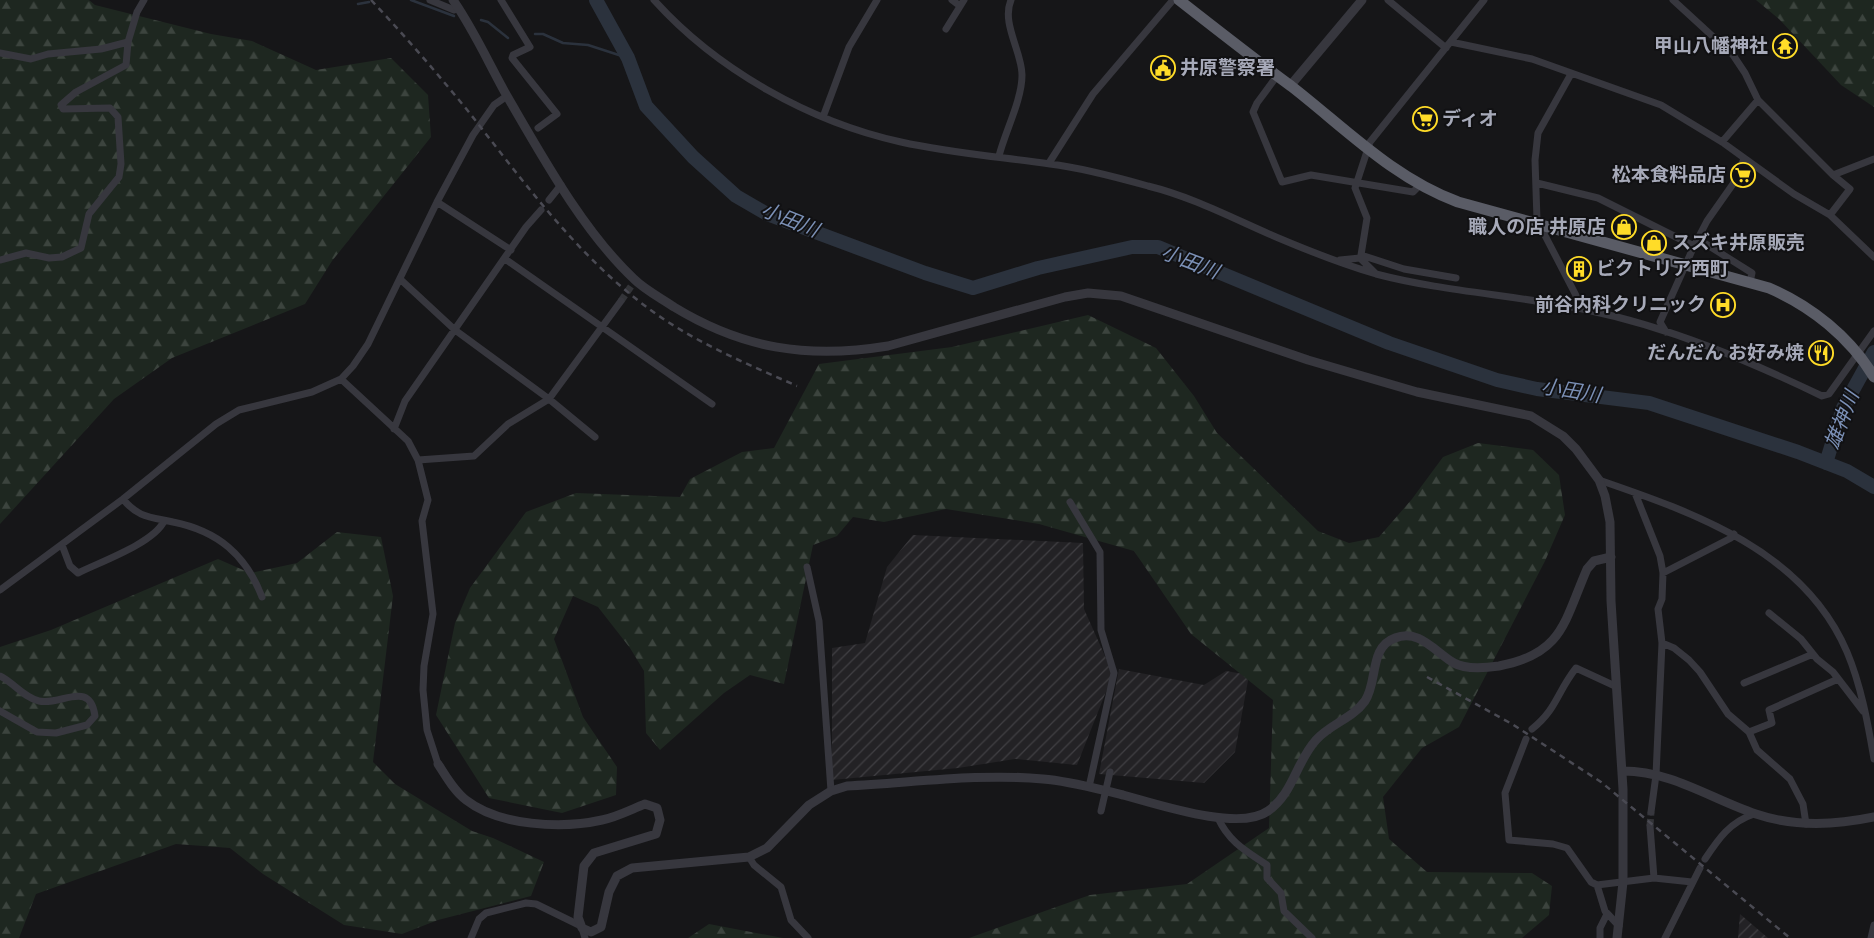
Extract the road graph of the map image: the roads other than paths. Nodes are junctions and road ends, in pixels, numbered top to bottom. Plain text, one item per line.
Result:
1 (144, 0) edge
2 (430, 0) edge
3 (453, 0) edge
4 (501, 0) edge
5 (654, 0) edge
6 (877, 0) edge
7 (952, 0) edge
8 (1011, 0) edge
9 (1173, 0) edge
10 (1179, 0) edge
11 (1362, 0) edge
12 (1388, 0) edge
13 (1484, 0) edge
14 (1673, 0) edge
15 (962, 3) edge
16 (459, 8) junction
17 (946, 29) dead end
18 (128, 42) junction
19 (1449, 44) junction
20 (0, 53) edge
21 (1571, 74) junction
22 (1277, 76) junction
23 (1290, 86) junction
24 (507, 96) junction
25 (1758, 100) junction
26 (823, 117) junction
27 (538, 128) dead end
28 (1722, 142) junction
29 (1368, 150) junction
30 (999, 156) junction
31 (1744, 159) junction
32 (1874, 159) edge
33 (1049, 163) junction
34 (1833, 175) junction
35 (1356, 183) junction
36 (1537, 183) junction
37 (561, 185) junction
38 (1419, 186) junction
39 (549, 200) dead end
40 (437, 202) junction
41 (541, 210) dead end
42 (1830, 215) junction
43 (1540, 225) junction
44 (1696, 242) junction
45 (511, 250) junction
46 (1361, 257) junction
47 (1874, 257) edge
48 (505, 259) junction
49 (0, 260) edge
50 (1337, 261) junction
51 (1686, 265) junction
52 (1376, 273) junction
53 (1432, 273) junction
54 (1456, 278) dead end
55 (400, 279) junction
56 (1750, 282) junction
57 (1449, 289) junction
58 (621, 301) tunnel mouth
59 (1583, 309) junction
60 (602, 328) junction
61 (455, 330) junction
62 (1874, 331) edge
63 (1666, 332) junction
64 (1858, 354) junction
65 (1873, 376) edge
66 (341, 379) junction
67 (549, 399) junction
68 (712, 404) dead end
69 (394, 429) junction
70 (595, 438) dead end
71 (418, 460) junction
72 (1599, 480) junction
73 (1636, 493) junction
74 (123, 499) junction
75 (1070, 502) dead end
76 (164, 521) junction
77 (1734, 534) junction
78 (62, 545) junction
79 (1611, 557) junction
80 (808, 566) dead end
81 (1663, 573) junction
82 (0, 590) edge
83 (262, 597) dead end
84 (1769, 613) dead end
85 (1662, 643) junction
86 (1813, 654) junction
87 (0, 676) edge
88 (1838, 678) junction
89 (1744, 683) dead end
90 (1615, 686) junction
91 (0, 711) edge
92 (1865, 712) junction
93 (1532, 729) dead end
94 (1750, 732) junction
95 (1526, 739) dead end
96 (1874, 759) edge
97 (438, 764) joint
98 (1622, 771) junction
99 (1110, 772) dead end
100 (1656, 775) junction
101 (1089, 787) junction
102 (831, 791) junction
103 (1101, 811) dead end
104 (1651, 812) tunnel mouth
105 (1754, 814) junction
106 (1874, 817) edge
107 (1218, 818) junction
108 (1806, 824) junction
109 (1650, 826) tunnel mouth
110 (749, 857) junction
111 (1705, 859) dead end
112 (1700, 868) dead end
113 (1654, 878) junction
114 (1623, 882) junction
115 (1692, 882) junction
116 (1597, 885) junction
117 (1607, 914) junction
118 (1874, 925) edge
119 (581, 926) junction
120 (1619, 926) junction
121 (601, 927) junction
122 (471, 938) edge
123 (585, 938) edge
124 (595, 938) edge
125 (808, 938) edge
126 (1312, 938) edge
127 (1600, 938) edge
128 (1617, 938) edge
129 (1665, 938) edge
130 (1871, 938) edge

1 - 18 street
2 - 16 street
3 - 16 street
4 - 27 street
5 - 26 street
6 - 26 street
7 - 15 street
8 - 30 street
9 - 33 street
10 - 22 highway
11 - 23 street
12 - 19 street
13 - 19 street
14 - 25 street
15 - 17 street
16 - 24 street
18 - 20 street
18 - 49 street
19 - 21 street
19 - 29 street
21 - 28 street
21 - 36 street
22 - 23 highway
22 - 35 street
23 - 29 highway
24 - 37 street
24 - 40 street
25 - 28 street
25 - 34 street
26 - 30 street
28 - 31 street
29 - 35 street
29 - 38 highway
30 - 33 street
31 - 42 street
31 - 44 street
32 - 34 street
33 - 50 street
34 - 42 street
35 - 38 street
35 - 46 street
36 - 43 street
36 - 44 street
37 - 39 street
37 - 72 street
38 - 43 highway
40 - 45 street
40 - 55 street
41 - 45 street
42 - 47 street
43 - 51 highway
43 - 59 street
44 - 51 street
44 - 56 street
45 - 48 street
46 - 50 street
46 - 52 street
46 - 53 street
48 - 60 street
48 - 61 street
50 - 52 street
51 - 56 highway
51 - 63 street
52 - 57 street
53 - 54 street
53 - 57 street
55 - 61 street
55 - 66 street
56 - 64 highway
57 - 59 street
58 - 60 street
59 - 63 street
60 - 67 street
60 - 68 street
61 - 67 street
61 - 69 street
62 - 64 street
63 - 64 street
64 - 65 highway
66 - 69 street
66 - 74 street
67 - 70 street
67 - 71 street
69 - 71 street
71 - 97 street
72 - 73 street
72 - 79 street
73 - 77 street
73 - 81 street
74 - 76 street
74 - 78 street
75 - 101 street
76 - 78 street
76 - 83 street
77 - 81 street
77 - 92 street
78 - 82 street
79 - 90 street
79 - 107 street
80 - 102 street
81 - 85 street
84 - 86 street
85 - 94 street
85 - 100 street
86 - 88 street
86 - 89 street
87 - 91 street
88 - 92 street
88 - 94 street
90 - 93 street
90 - 98 street
92 - 96 street
94 - 108 street
95 - 116 street
97 - 119 street
98 - 100 street
98 - 114 street
99 - 103 street, bridge
100 - 104 street
100 - 105 street
101 - 102 street
101 - 107 street
102 - 110 street
105 - 108 street
105 - 111 street
106 - 108 street
107 - 126 street
109 - 113 street
110 - 121 street
110 - 125 street
112 - 115 street
113 - 114 street
113 - 115 street
114 - 116 street
114 - 120 street
115 - 129 street
116 - 117 street
117 - 120 street
117 - 127 street
118 - 130 street
119 - 121 street
119 - 122 street
119 - 123 street
120 - 128 street
121 - 124 street

